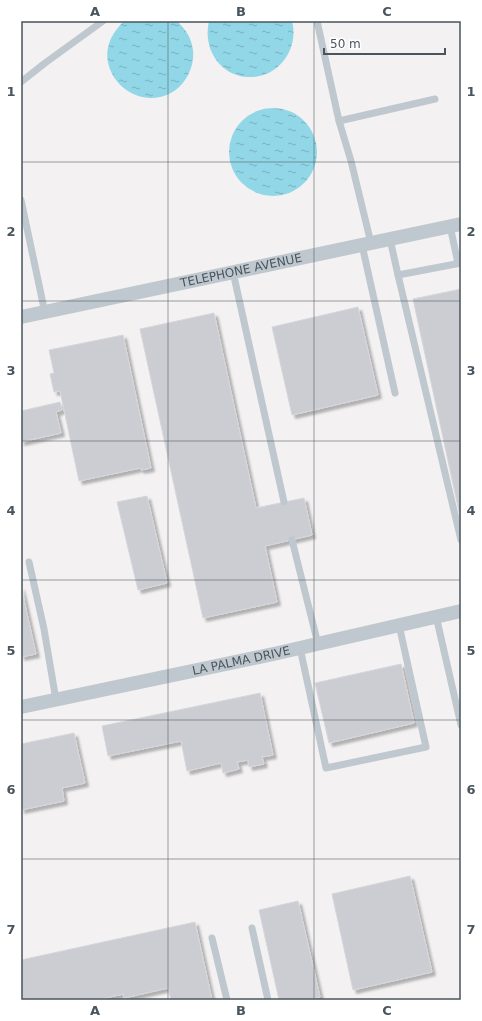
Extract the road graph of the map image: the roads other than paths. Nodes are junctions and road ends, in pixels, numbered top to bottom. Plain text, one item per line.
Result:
1 (102, 21) edge
2 (317, 21) edge
3 (21, 82) edge
4 (435, 99) dead end
5 (340, 121) junction
6 (21, 200) edge
7 (455, 225) edge
8 (390, 239) junction
9 (367, 244) junction
10 (460, 263) edge
11 (233, 272) junction
12 (398, 275) junction
13 (44, 313) junction
14 (21, 317) edge
15 (395, 392) dead end
16 (284, 502) dead end
17 (292, 540) dead end
18 (461, 540) edge
19 (29, 562) dead end
20 (461, 611) edge
21 (436, 616) junction
22 (399, 625) junction
23 (318, 644) junction
24 (300, 648) junction
25 (56, 700) junction
26 (21, 707) edge
27 (461, 725) edge
28 (252, 928) dead end
29 (212, 938) dead end
30 (227, 1000) edge
31 (268, 1000) edge

1 - 3 lane
2 - 5 lane
4 - 5 lane
5 - 9 lane
6 - 13 lane
7 - 8 street, TELEPHONE AVENUE
7 - 10 lane
8 - 9 street, TELEPHONE AVENUE
8 - 12 lane
9 - 11 street, TELEPHONE AVENUE
9 - 15 lane
10 - 12 lane
11 - 13 street, TELEPHONE AVENUE
11 - 16 lane
12 - 18 lane
13 - 14 street, TELEPHONE AVENUE
17 - 23 lane
19 - 25 lane
20 - 21 street, LA PALMA DRIVE
21 - 22 street, LA PALMA DRIVE
21 - 27 lane
22 - 23 street, LA PALMA DRIVE
22 - 24 lane
23 - 24 street, LA PALMA DRIVE
24 - 25 street, LA PALMA DRIVE
25 - 26 street, LA PALMA DRIVE
28 - 31 lane
29 - 30 lane

